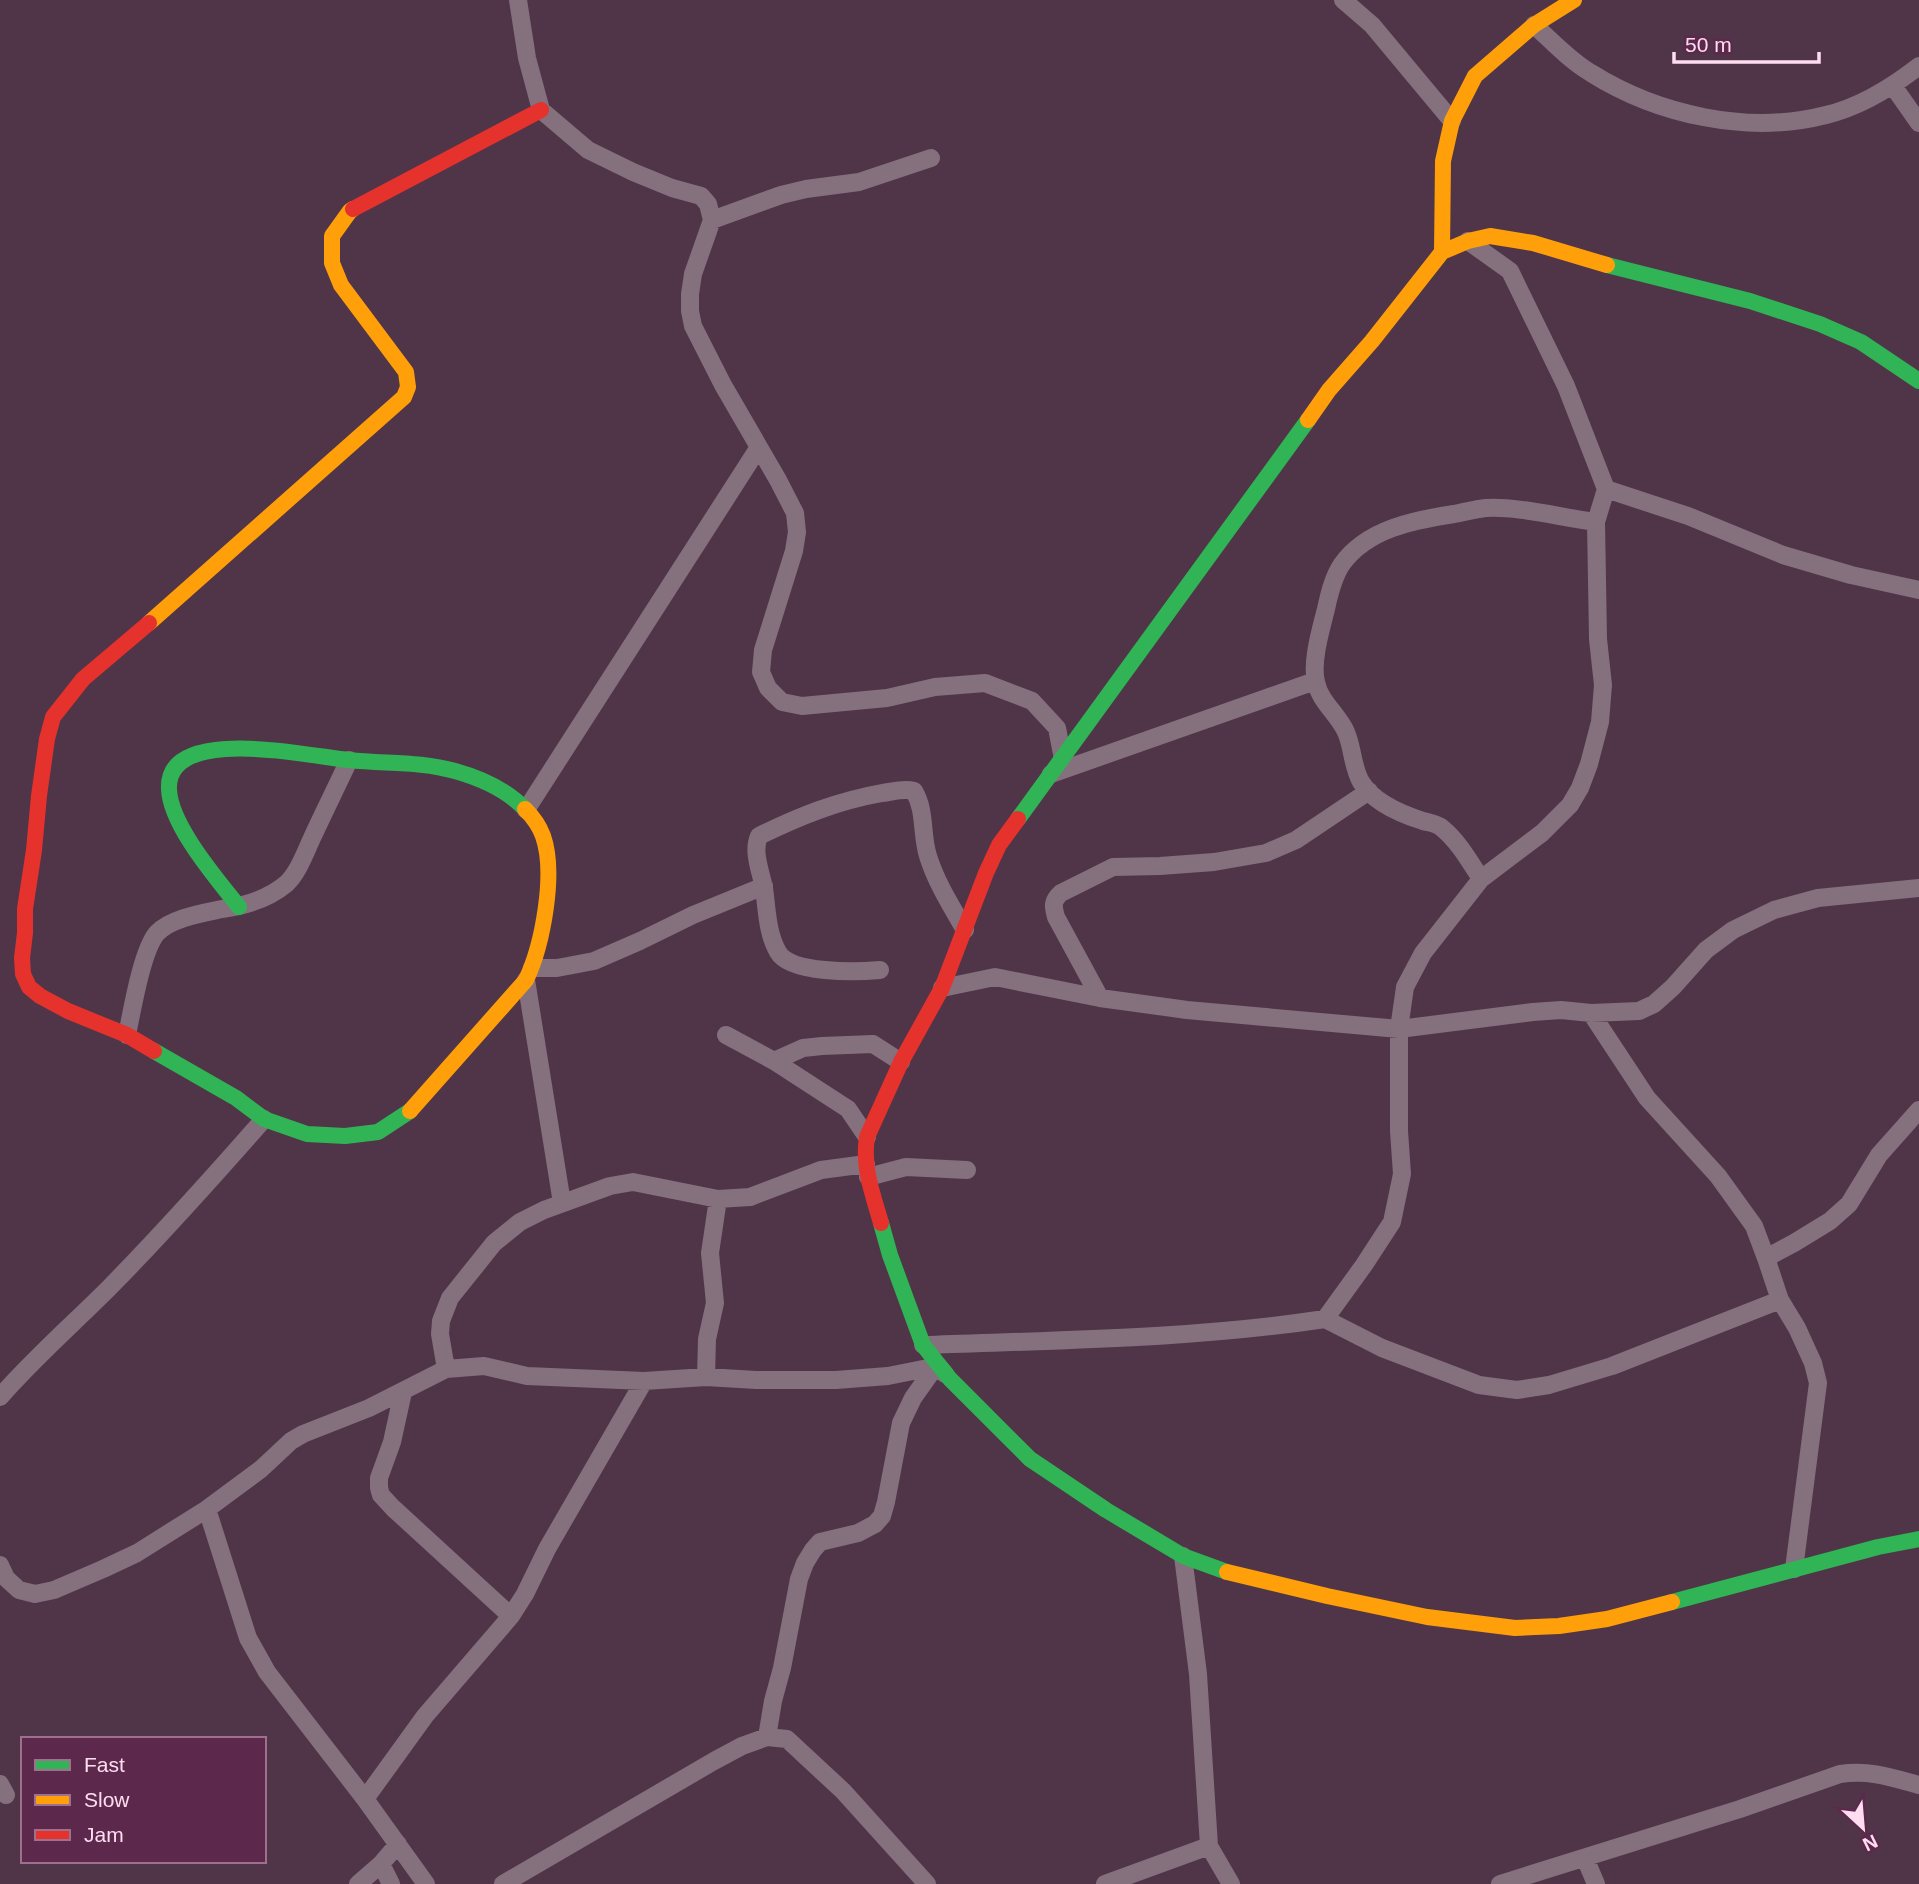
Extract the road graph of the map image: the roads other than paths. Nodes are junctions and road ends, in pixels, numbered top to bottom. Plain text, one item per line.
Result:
1 (518, 0) edge
2 (1343, 0) edge
3 (1574, 0) edge
4 (1534, 25) junction
5 (1919, 66) edge
6 (1893, 86) junction
7 (541, 110) junction
8 (1452, 121) junction
9 (1919, 123) edge
10 (931, 158) dead end
11 (712, 220) junction
12 (1468, 241) junction
13 (1441, 252) junction
14 (1919, 381) edge
15 (759, 447) junction
16 (1606, 489) junction
17 (1596, 522) junction
18 (1919, 590) edge
19 (1315, 681) junction
20 (1063, 759) junction
21 (349, 761) junction
22 (1050, 774) junction
23 (1369, 791) junction
24 (526, 810) junction
25 (1482, 878) junction
26 (764, 886) junction
27 (1919, 888) edge
28 (239, 906) junction
29 (965, 930) junction
30 (880, 970) dead end
31 (529, 974) junction
32 (942, 988) junction
33 (1100, 998) junction
34 (1591, 1013) junction
35 (1399, 1030) junction
36 (127, 1035) junction
37 (726, 1035) dead end
38 (774, 1061) junction
39 (901, 1062) junction
40 (1919, 1110) edge
41 (264, 1119) junction
42 (867, 1137) junction
43 (967, 1170) dead end
44 (867, 1171) junction
45 (718, 1199) junction
46 (562, 1203) junction
47 (1766, 1258) junction
48 (1780, 1300) junction
49 (1325, 1319) junction
50 (923, 1345) junction
51 (935, 1367) junction
52 (446, 1369) junction
53 (706, 1377) junction
54 (950, 1379) junction
55 (644, 1381) junction
56 (403, 1392) junction
57 (0, 1397) edge
58 (207, 1509) junction
59 (1919, 1539) edge
60 (1182, 1556) junction
61 (0, 1565) edge
62 (1794, 1569) junction
63 (511, 1616) junction
64 (767, 1737) junction
65 (1919, 1785) edge
66 (365, 1799) junction
67 (398, 1844) junction
68 (1209, 1846) junction
69 (1585, 1858) junction
70 (381, 1864) junction
71 (358, 1884) edge
72 (391, 1884) edge
73 (426, 1884) edge
74 (503, 1884) edge
75 (927, 1884) edge
76 (1105, 1884) edge
77 (1231, 1884) edge
78 (1500, 1884) edge
79 (1596, 1884) edge

1 - 7 street
2 - 8 street
3 - 4 street
4 - 6 street
4 - 8 street
5 - 6 street
6 - 9 street
7 - 11 street
7 - 36 street
8 - 13 street
10 - 11 street
11 - 15 street
12 - 13 street
12 - 14 street
12 - 16 street
13 - 20 street
15 - 20 street
15 - 24 street
16 - 17 street
16 - 18 street
17 - 19 street
17 - 25 street
19 - 22 street
19 - 23 street
20 - 22 street
21 - 24 street
21 - 28 street
21 - 28 street
22 - 29 street
23 - 25 street
23 - 33 street
24 - 31 street
25 - 35 street
26 - 29 street
26 - 30 street
26 - 31 street
27 - 34 street
28 - 36 street
29 - 32 street
31 - 41 street
31 - 46 street
32 - 33 street
32 - 39 street
33 - 35 street
34 - 35 street
34 - 47 street
35 - 49 street
36 - 41 street
37 - 38 street
38 - 39 street
38 - 42 street
39 - 42 street
40 - 47 street
41 - 57 street
42 - 44 street
43 - 44 street
44 - 45 street
44 - 50 street
45 - 46 street
45 - 53 street
46 - 52 street
47 - 48 street
48 - 49 street
48 - 62 street
49 - 50 street
50 - 54 street
51 - 53 street
51 - 54 street
51 - 64 street
52 - 55 street
52 - 56 street
53 - 55 street
54 - 60 street
55 - 63 street
56 - 58 street
56 - 63 street
58 - 61 street
58 - 66 street
59 - 62 street
60 - 62 street
60 - 68 street
63 - 66 street
64 - 74 street
64 - 75 street
65 - 69 street
66 - 67 street
67 - 70 street
67 - 73 street
68 - 76 street
68 - 77 street
69 - 78 street
69 - 79 street
70 - 71 street
70 - 72 street

